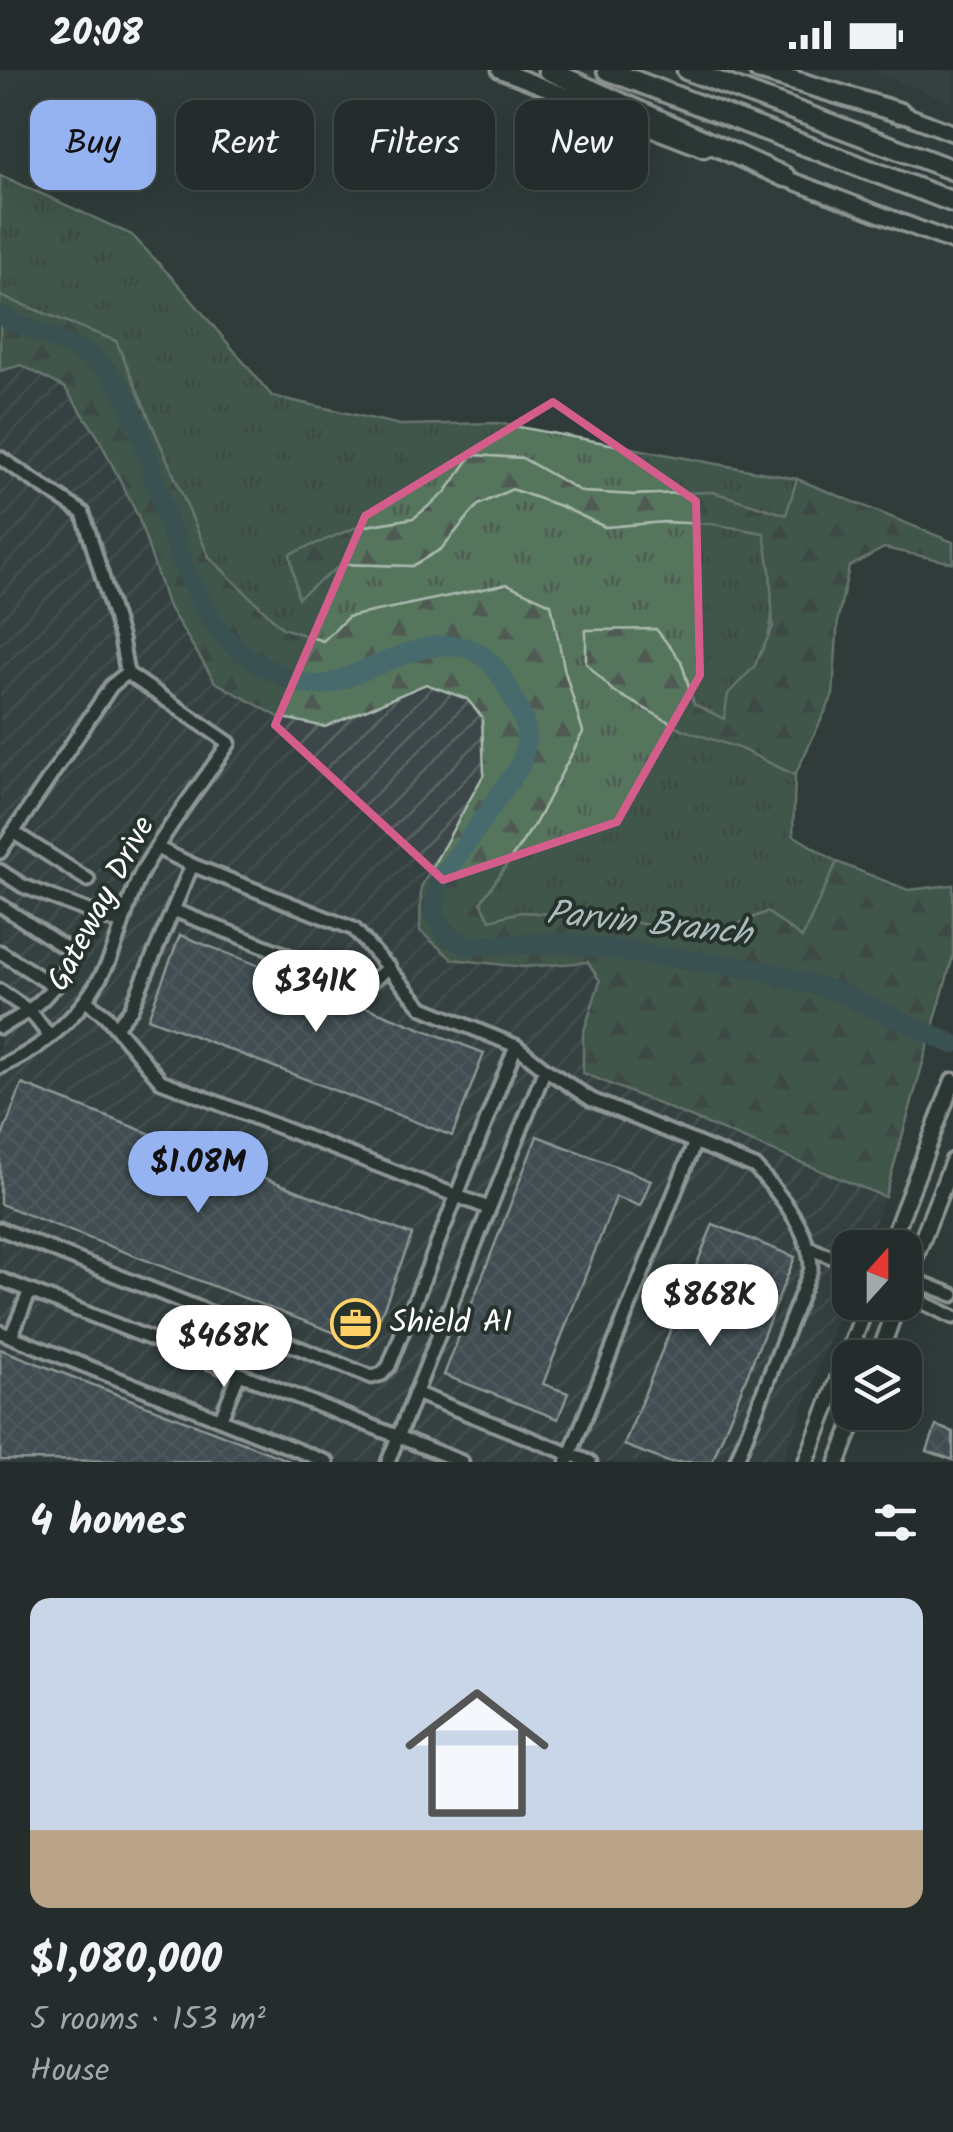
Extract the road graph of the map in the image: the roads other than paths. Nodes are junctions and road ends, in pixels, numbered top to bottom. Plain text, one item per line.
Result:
1 (500, 70) edge
2 (548, 70) edge
3 (607, 70) edge
4 (687, 70) edge
5 (758, 70) edge
6 (788, 70) edge
7 (902, 113) junction
8 (953, 133) edge
9 (952, 170) edge
10 (785, 178) junction
11 (947, 200) edge
12 (953, 242) edge
13 (0, 458) edge
14 (127, 673) junction
15 (13, 832) junction
16 (157, 848) junction
17 (0, 852) edge
18 (192, 865) junction
19 (0, 871) edge
20 (88, 880) dead end
21 (0, 905) edge
22 (173, 910) junction
23 (122, 924) junction
24 (0, 952) edge
25 (389, 968) junction
26 (55, 987) junction
27 (0, 992) edge
28 (86, 1001) junction
29 (31, 1012) junction
30 (0, 1027) edge
31 (116, 1027) junction
32 (50, 1038) junction
33 (516, 1046) junction
34 (0, 1067) edge
35 (546, 1069) junction
36 (953, 1082) edge
37 (694, 1142) junction
38 (953, 1161) edge
39 (456, 1196) junction
40 (488, 1208) junction
41 (0, 1229) edge
42 (896, 1230) edge
43 (922, 1239) edge
44 (811, 1249) junction
45 (832, 1257) edge
46 (0, 1279) edge
47 (922, 1285) edge
48 (30, 1291) junction
49 (953, 1296) edge
50 (922, 1302) edge
51 (953, 1317) edge
52 (861, 1320) edge
53 (6, 1334) edge
54 (240, 1374) junction
55 (416, 1393) junction
56 (222, 1418) junction
57 (850, 1430) edge
58 (398, 1436) junction
59 (569, 1458) edge
60 (327, 1462) edge
61 (388, 1462) edge
62 (462, 1462) edge
63 (590, 1462) edge
64 (736, 1462) edge
65 (806, 1462) edge
66 (838, 1462) edge

1 - 10 main road
2 - 10 highway
3 - 11 highway
4 - 9 highway
5 - 7 highway
6 - 7 main road
7 - 8 main road
10 - 12 main road
13 - 14 street
14 - 15 street
14 - 16 street, Gateway Drive
15 - 17 street
15 - 20 street
16 - 18 street
16 - 23 street, Gateway Drive
18 - 22 street
18 - 25 street
19 - 23 street
21 - 26 street
22 - 25 street
22 - 31 street
23 - 28 street, Gateway Drive
24 - 26 street
25 - 33 street
26 - 29 street
27 - 29 street
28 - 31 street
28 - 32 street, Gateway Drive
29 - 30 street
29 - 32 street
31 - 39 street
32 - 34 street, Gateway Drive
33 - 35 street
33 - 39 street
35 - 37 street
35 - 40 street
36 - 42 main road
37 - 44 street
37 - 59 street
38 - 43 main road
39 - 40 street
39 - 41 street
40 - 55 street
44 - 45 street
44 - 64 street
46 - 48 street
47 - 49 street
48 - 53 street
48 - 54 street
50 - 51 street
52 - 65 main road
53 - 56 street
54 - 56 street
54 - 58 street
55 - 58 street
55 - 59 street
56 - 60 street
57 - 66 main road
58 - 61 street
58 - 62 street
59 - 63 street

